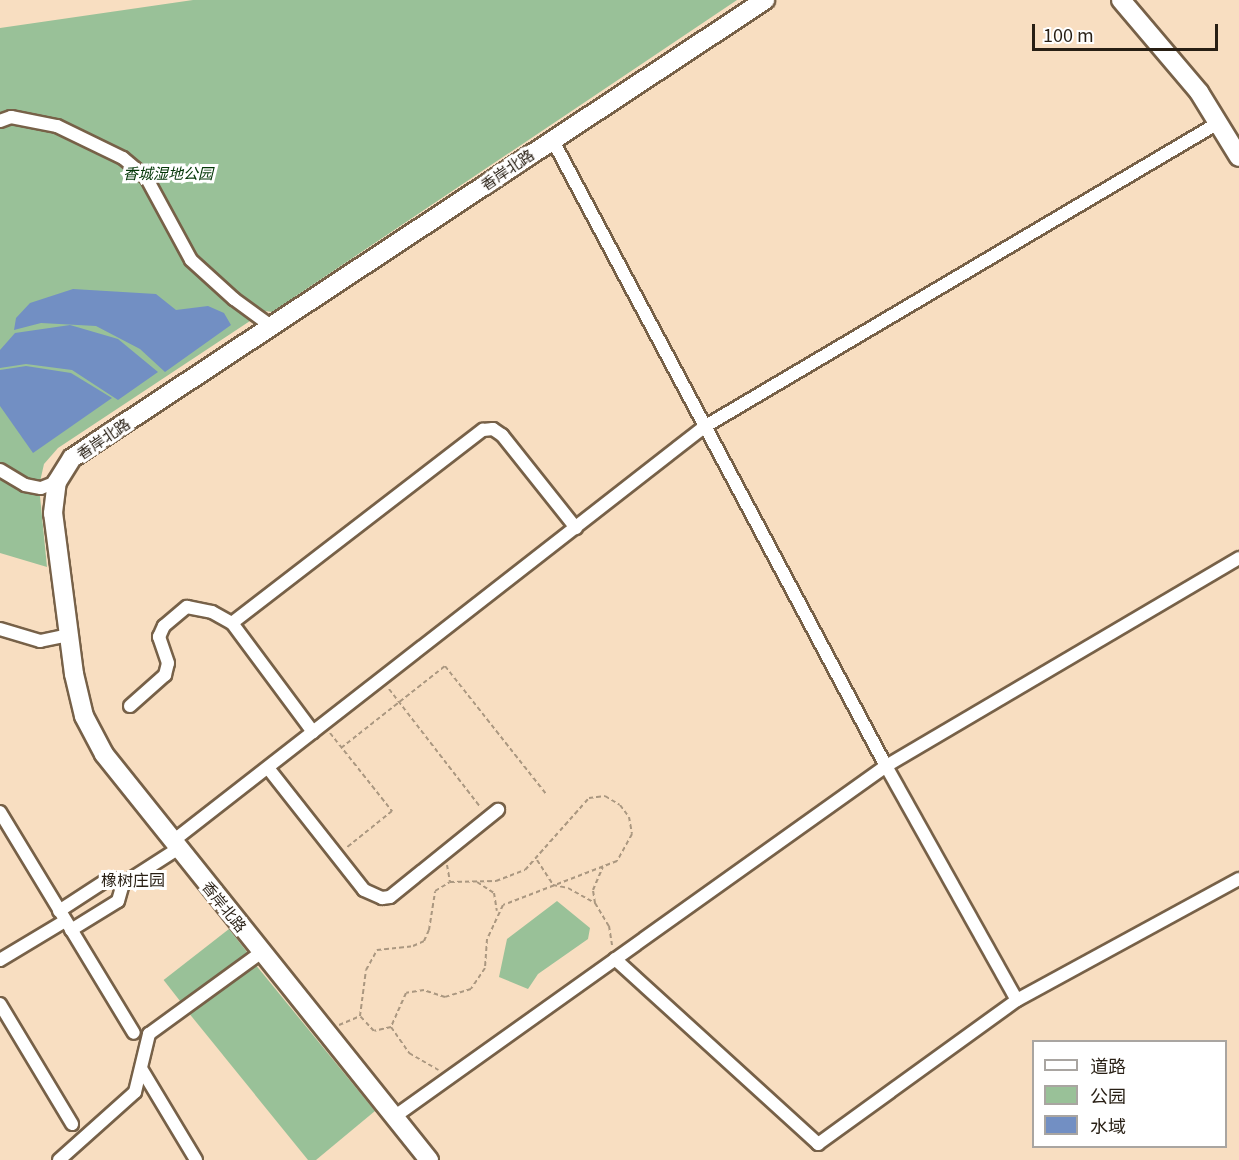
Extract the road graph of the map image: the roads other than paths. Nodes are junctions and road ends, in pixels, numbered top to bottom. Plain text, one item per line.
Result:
1 (765, 0) edge
2 (1121, 0) edge
3 (0, 121) edge
4 (1218, 123) junction
5 (552, 139) junction
6 (1239, 157) edge
7 (271, 326) junction
8 (704, 427) junction
9 (0, 470) edge
10 (50, 489) junction
11 (576, 528) junction
12 (1239, 558) edge
13 (232, 623) junction
14 (0, 629) edge
15 (69, 635) junction
16 (130, 706) dead end
17 (318, 728) junction
18 (886, 766) junction
19 (268, 768) junction
20 (0, 813) edge
21 (493, 813) road end
22 (176, 844) junction
23 (1239, 879) edge
24 (123, 884) junction
25 (65, 920) junction
26 (262, 952) junction
27 (615, 959) junction
28 (0, 960) edge
29 (1017, 1000) junction
30 (0, 1004) edge
31 (134, 1033) dead end
32 (142, 1070) junction
33 (394, 1117) junction
34 (72, 1124) dead end
35 (59, 1160) edge
36 (196, 1160) edge
37 (429, 1160) edge

1 - 5 street, 香岸北路
2 - 4 street
3 - 7 street
4 - 6 street
4 - 8 street
5 - 7 street, 香岸北路
5 - 8 street
7 - 10 street, 香岸北路
8 - 11 street
8 - 18 street
9 - 10 street
10 - 15 street, 香岸北路
11 - 13 street
11 - 17 street
12 - 18 street
13 - 16 street
13 - 17 street
14 - 15 street
15 - 22 street, 香岸北路
17 - 19 street
18 - 27 street
18 - 29 street
19 - 21 street
19 - 22 street
20 - 25 street
22 - 24 street
22 - 26 street, 香岸北路
23 - 29 street
24 - 25 street
24 - 25 street
25 - 28 street
25 - 31 street
26 - 32 street
26 - 33 street, 香岸北路
27 - 29 street
27 - 33 street
30 - 34 street
32 - 35 street
32 - 36 street
33 - 37 street, 香岸北路

